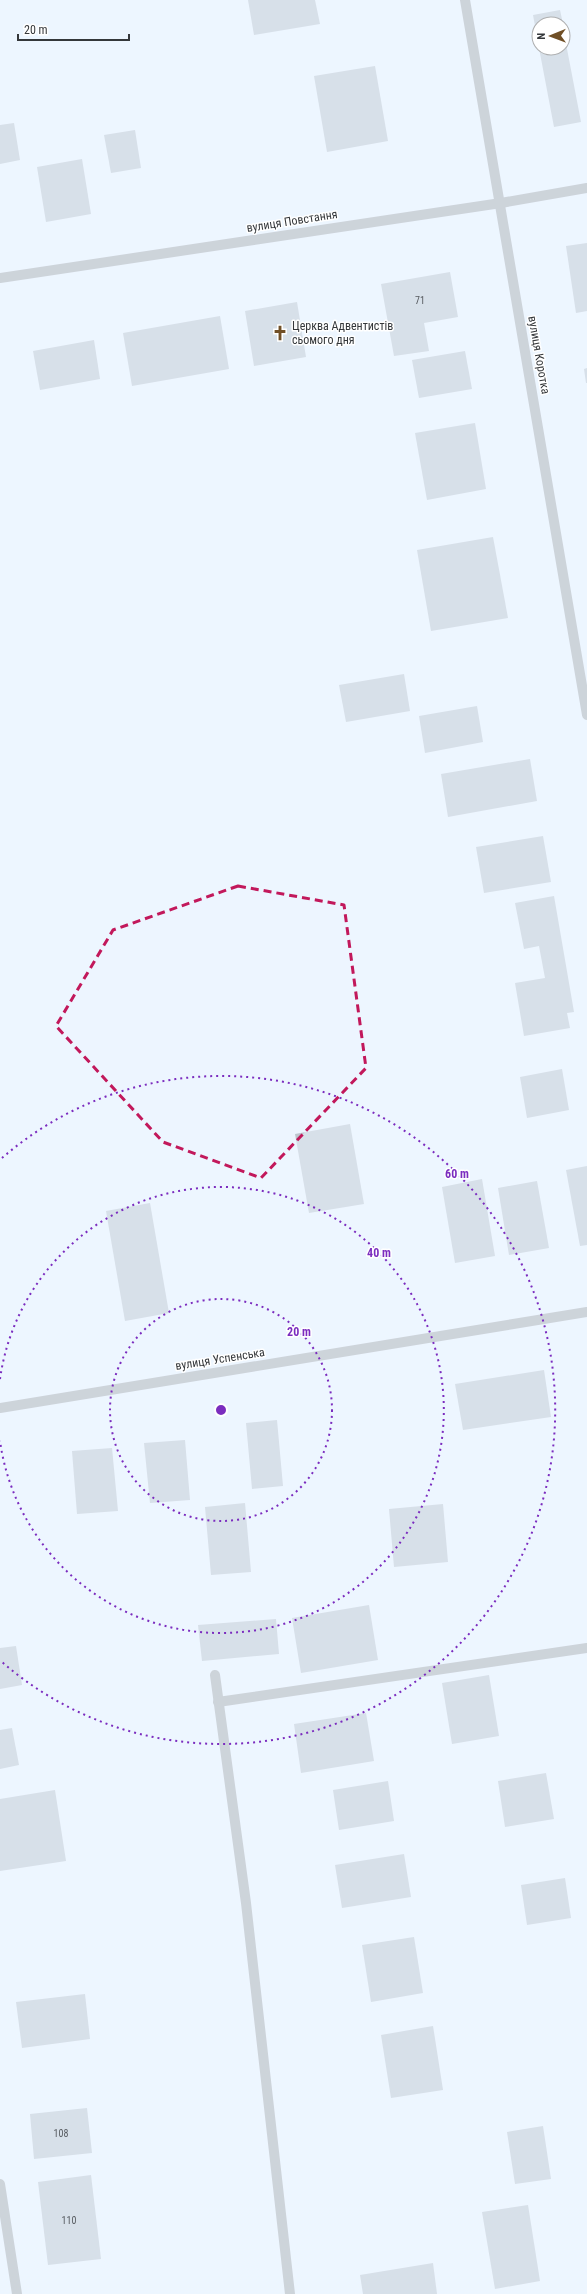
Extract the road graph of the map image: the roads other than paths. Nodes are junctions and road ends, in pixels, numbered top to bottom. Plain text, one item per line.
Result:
1 (465, 0) edge
2 (587, 188) edge
3 (501, 203) junction
4 (0, 278) edge
5 (587, 715) edge
6 (587, 1312) edge
7 (0, 1408) edge
8 (587, 1648) edge
9 (215, 1675) dead end
10 (218, 1702) junction
11 (0, 2184) edge
12 (17, 2294) edge
13 (290, 2294) edge

1 - 3 street, вулиця Коротка
2 - 3 street, вулиця Повстання
3 - 4 street, вулиця Повстання
3 - 5 street, вулиця Коротка
6 - 7 street, вулиця Успенська
8 - 10 street
9 - 10 street
10 - 13 street
11 - 12 street

